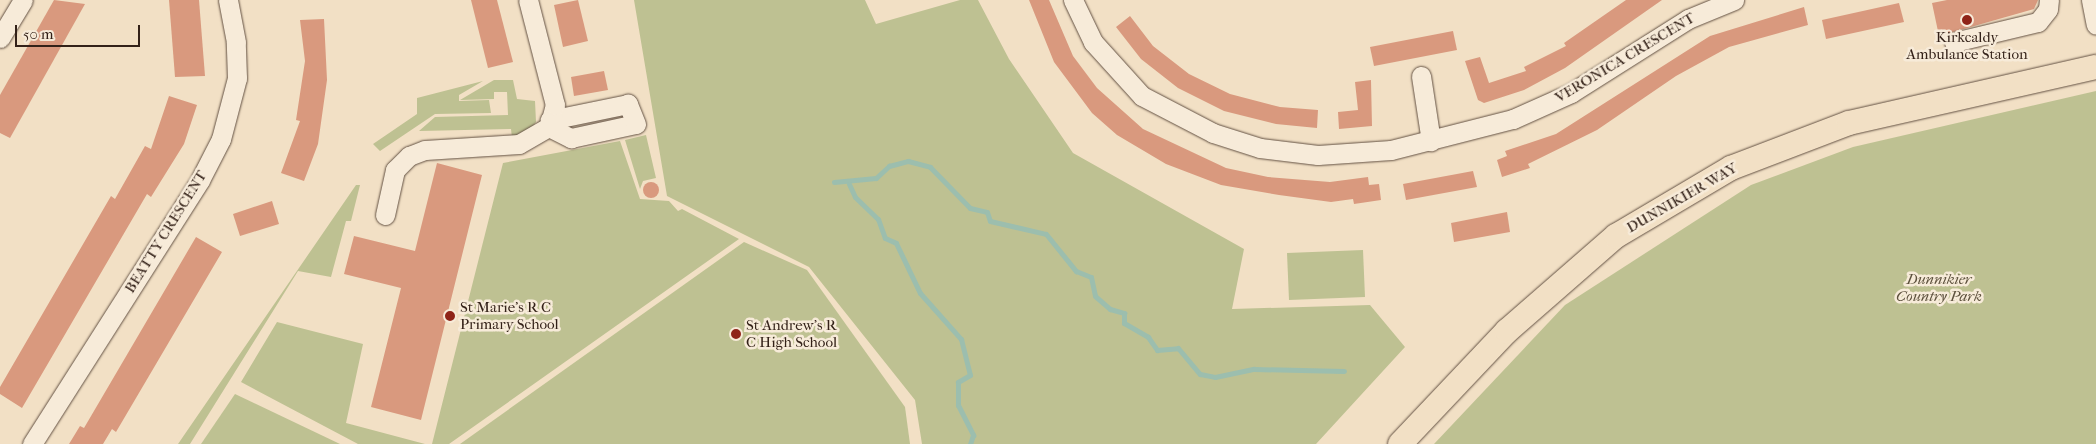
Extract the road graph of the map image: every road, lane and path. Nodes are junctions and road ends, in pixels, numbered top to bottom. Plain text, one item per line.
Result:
1 (23, 0) edge
2 (228, 0) edge
3 (528, 0) edge
4 (1073, 0) edge
5 (1734, 0) edge
6 (2048, 0) edge
7 (2091, 0) edge
8 (2096, 25) edge
9 (0, 38) edge
10 (1954, 42) dead end
11 (2096, 67) edge
12 (1421, 76) dead end
13 (1431, 141) junction
14 (385, 215) dead end
15 (32, 444) edge
16 (1400, 444) edge

1 - 9 street
2 - 15 street, BEATTY CRESCENT
3 - 14 street
4 - 13 street, VERONICA CRESCENT
5 - 13 street, VERONICA CRESCENT
6 - 10 street
7 - 8 street
11 - 16 main road, DUNNIKIER WAY
12 - 13 street

